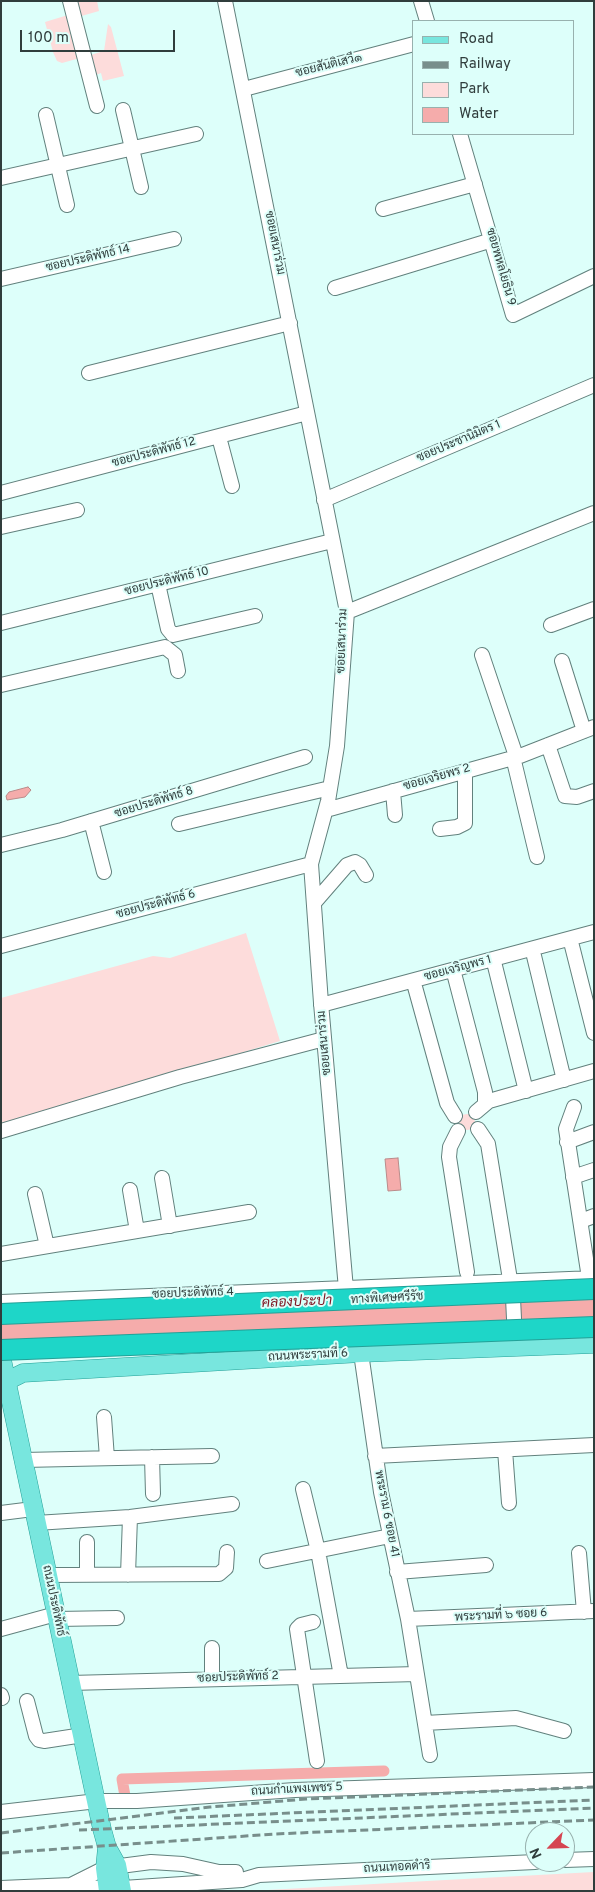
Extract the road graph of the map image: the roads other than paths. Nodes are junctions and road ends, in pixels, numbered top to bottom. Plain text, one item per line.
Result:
1 (70, 1) edge
2 (225, 1) edge
3 (421, 1) edge
4 (427, 20) edge
5 (412, 45) edge
6 (244, 89) junction
7 (97, 106) dead end
8 (123, 110) dead end
9 (46, 115) dead end
10 (196, 134) dead end
11 (460, 135) edge
12 (132, 148) junction
13 (58, 165) junction
14 (1, 178) edge
15 (475, 184) junction
16 (141, 187) dead end
17 (67, 205) dead end
18 (383, 209) dead end
19 (174, 239) dead end
20 (492, 240) junction
21 (594, 276) edge
22 (1, 279) edge
23 (336, 288) dead end
24 (290, 323) junction
25 (89, 373) dead end
26 (594, 384) edge
27 (307, 413) junction
28 (218, 437) junction
29 (232, 486) dead end
30 (1, 493) edge
31 (324, 500) junction
32 (77, 510) dead end
33 (594, 513) edge
34 (1, 527) edge
35 (332, 541) junction
36 (158, 584) junction
37 (594, 609) edge
38 (346, 612) junction
39 (255, 616) dead end
40 (1, 623) edge
41 (551, 625) dead end
42 (482, 655) dead end
43 (562, 661) dead end
44 (178, 671) dead end
45 (1, 685) edge
46 (589, 729) edge
47 (548, 745) junction
48 (306, 757) dead end
49 (514, 757) junction
50 (465, 771) junction
51 (330, 788) junction
52 (393, 791) junction
53 (594, 791) edge
54 (326, 810) junction
55 (395, 815) dead end
56 (91, 821) junction
57 (179, 824) dead end
58 (440, 829) dead end
59 (1, 845) edge
60 (537, 857) dead end
61 (311, 864) junction
62 (104, 872) dead end
63 (366, 875) dead end
64 (314, 903) junction
65 (594, 932) edge
66 (1, 946) edge
67 (572, 946) dead end
68 (534, 956) dead end
69 (495, 966) dead end
70 (455, 977) dead end
71 (415, 987) dead end
72 (321, 1005) junction
73 (594, 1033) edge
74 (324, 1039) junction
75 (594, 1071) edge
76 (564, 1080) junction
77 (526, 1090) junction
78 (574, 1107) dead end
79 (480, 1108) junction
80 (455, 1116) junction
81 (478, 1129) junction
82 (458, 1131) junction
83 (1, 1132) edge
84 (594, 1132) edge
85 (567, 1142) junction
86 (594, 1170) edge
87 (573, 1177) junction
88 (162, 1178) dead end
89 (130, 1190) dead end
90 (35, 1194) dead end
91 (249, 1212) dead end
92 (587, 1218) edge
93 (170, 1226) junction
94 (137, 1231) junction
95 (47, 1246) junction
96 (1, 1254) edge
97 (466, 1272) dead end
98 (510, 1281) junction
99 (592, 1282) edge
100 (346, 1288) junction
101 (1, 1302) edge
102 (1, 1314) edge
103 (594, 1327) edge
104 (594, 1344) edge
105 (516, 1347) junction
106 (361, 1353) junction
107 (2, 1358) edge
108 (10, 1378) edge
109 (104, 1417) dead end
110 (594, 1446) edge
111 (505, 1450) junction
112 (212, 1456) dead end
113 (375, 1456) junction
114 (152, 1457) junction
115 (107, 1458) junction
116 (23, 1460) junction
117 (303, 1489) dead end
118 (154, 1494) dead end
119 (509, 1503) dead end
120 (232, 1504) dead end
121 (1, 1513) edge
122 (35, 1516) junction
123 (130, 1517) junction
124 (390, 1536) junction
125 (87, 1542) dead end
126 (227, 1552) dead end
127 (318, 1552) junction
128 (579, 1553) dead end
129 (267, 1561) dead end
130 (486, 1565) dead end
131 (398, 1572) junction
132 (47, 1575) junction
133 (87, 1575) junction
134 (128, 1575) junction
135 (589, 1611) edge
136 (57, 1617) junction
137 (117, 1618) dead end
138 (408, 1620) junction
139 (313, 1622) dead end
140 (1, 1629) edge
141 (212, 1648) dead end
142 (412, 1674) junction
143 (341, 1676) junction
144 (303, 1677) junction
145 (212, 1679) junction
146 (70, 1683) junction
147 (27, 1701) dead end
148 (425, 1723) junction
149 (564, 1730) dead end
150 (83, 1736) junction
151 (430, 1755) dead end
152 (317, 1761) dead end
153 (594, 1780) edge
154 (97, 1801) junction
155 (1, 1812) edge
156 (594, 1859) edge
157 (575, 1860) edge
158 (525, 1863) edge
159 (111, 1866) junction
160 (259, 1876) junction
161 (71, 1885) junction
162 (1, 1888) edge
163 (115, 1889) edge

1 - 7 street
2 - 6 street, ซอยเสนาร่วม
3 - 4 street
5 - 6 street, ซอยสันติเสวี๑
6 - 24 street, ซอยเสนาร่วม
8 - 12 street
9 - 13 street
10 - 12 street
11 - 15 street, ซอยพหลโยธิน 9
12 - 13 street
12 - 16 street
13 - 14 street
13 - 17 street
15 - 18 street
15 - 20 street, ซอยพหลโยธิน 9
19 - 22 street, ซอยประดิพัทธ์ 14
20 - 21 street, ซอยพหลโยธิน 9
20 - 23 street
24 - 25 street
24 - 27 street, ซอยเสนาร่วม
26 - 31 street, ซอยประชานิมิตร 1
27 - 28 street, ซอยประดิพัทธ์ 12
27 - 31 street, ซอยเสนาร่วม
28 - 29 street
28 - 30 street, ซอยประดิพัทธ์ 12
31 - 35 street, ซอยเสนาร่วม
32 - 34 street
33 - 38 street
35 - 36 street, ซอยประดิพัทธ์ 10
35 - 38 street, ซอยเสนาร่วม
36 - 39 street
36 - 40 street, ซอยประดิพัทธ์ 10
37 - 41 street
38 - 51 street, ซอยเสนาร่วม
42 - 49 street
43 - 46 street
44 - 45 street
46 - 47 street, ซอยเจริยพร 2
47 - 49 street, ซอยเจริยพร 2
47 - 53 street
48 - 56 street, ซอยประดิพัทธ์ 8
49 - 50 street, ซอยเจริยพร 2
49 - 60 street
50 - 52 street, ซอยเจริยพร 2
50 - 58 street
51 - 54 street, ซอยเสนาร่วม
51 - 57 street
52 - 54 street, ซอยเจริยพร 2
52 - 55 street
54 - 61 street, ซอยเสนาร่วม
56 - 59 street, ซอยประดิพัทธ์ 8
56 - 62 street
61 - 64 street, ซอยเสนาร่วม
61 - 66 street, ซอยประดิพัทธ์ 6
63 - 64 street
64 - 72 street, ซอยเสนาร่วม
65 - 72 street, ซอยเจริญพร 1
67 - 73 street
68 - 76 street
69 - 77 street
70 - 79 street
71 - 80 street
72 - 74 street, ซอยเสนาร่วม
74 - 83 street
74 - 100 street, ซอยเสนาร่วม
75 - 76 street
76 - 77 street
77 - 79 street
78 - 85 street
79 - 80 street
79 - 81 street
80 - 82 street
81 - 82 street
81 - 98 street
82 - 97 street
84 - 85 street
85 - 87 street
86 - 87 street
87 - 92 street
88 - 93 street
89 - 94 street
90 - 95 street
91 - 93 street
92 - 99 street
93 - 94 street
94 - 95 street
95 - 96 street
98 - 99 street, ซอยประดิพัทธ์ 4
98 - 100 street, ซอยประดิพัทธ์ 4
98 - 105 street
99 - 102 highway, ทางพิเศษศรีรัช, bridge
100 - 101 street, ซอยประดิพัทธ์ 4
103 - 107 highway, bridge
104 - 105 main road, ถนนพระรามที่ 6
105 - 106 main road, ถนนพระรามที่ 6
106 - 108 main road, ถนนพระรามที่ 6
106 - 113 street, พระราม 6 ซอย 41
107 - 108 main road
108 - 116 main road, ถนนประดิพัทธ์
109 - 115 street
110 - 111 street
111 - 113 street
111 - 119 street
112 - 114 street
113 - 124 street, พระราม 6 ซอย 41
114 - 115 street
114 - 118 street
115 - 116 street
116 - 122 main road, ถนนประดิพัทธ์
117 - 127 street
120 - 123 street
121 - 122 street
122 - 123 street
122 - 132 main road, ถนนประดิพัทธ์
123 - 134 street
124 - 127 street
124 - 131 street, พระราม 6 ซอย 41
125 - 133 street
126 - 134 street
127 - 129 street
127 - 143 street
128 - 135 street
130 - 131 street
131 - 138 street, พระราม 6 ซอย 41
132 - 133 street
132 - 136 main road, ถนนประดิพัทธ์
133 - 134 street
135 - 138 street, พระรามที่ ๖ ซอย 6
136 - 137 street
136 - 140 street
136 - 146 main road, ถนนประดิพัทธ์
138 - 142 street, พระราม 6 ซอย 41
139 - 144 street
141 - 145 street
142 - 143 street, ซอยประดิพัทธ์ 2
142 - 148 street, พระราม 6 ซอย 41
143 - 144 street, ซอยประดิพัทธ์ 2
144 - 145 street, ซอยประดิพัทธ์ 2
144 - 152 street
145 - 146 street, ซอยประดิพัทธ์ 2
146 - 150 main road, ถนนประดิพัทธ์
147 - 150 street
148 - 149 street
148 - 151 street, พระราม 6 ซอย 41
150 - 154 main road, ถนนประดิพัทธ์
153 - 154 street, ถนนกำแพงเพชร 5
154 - 155 street, ถนนกำแพงเพชร 5
154 - 159 main road, ถนนประดิพัทธ์
156 - 157 street
158 - 160 street, ถนนเทอดดำริ
159 - 160 street, ถนนเทอดดำริ
159 - 161 street, ถนนเทอดดำริ
159 - 163 main road, ถนนประดิพัทธ์
160 - 163 street, ถนนเทอดดำริ
161 - 162 street, ถนนเทอดดำริ
161 - 163 street, ถนนเทอดดำริ

